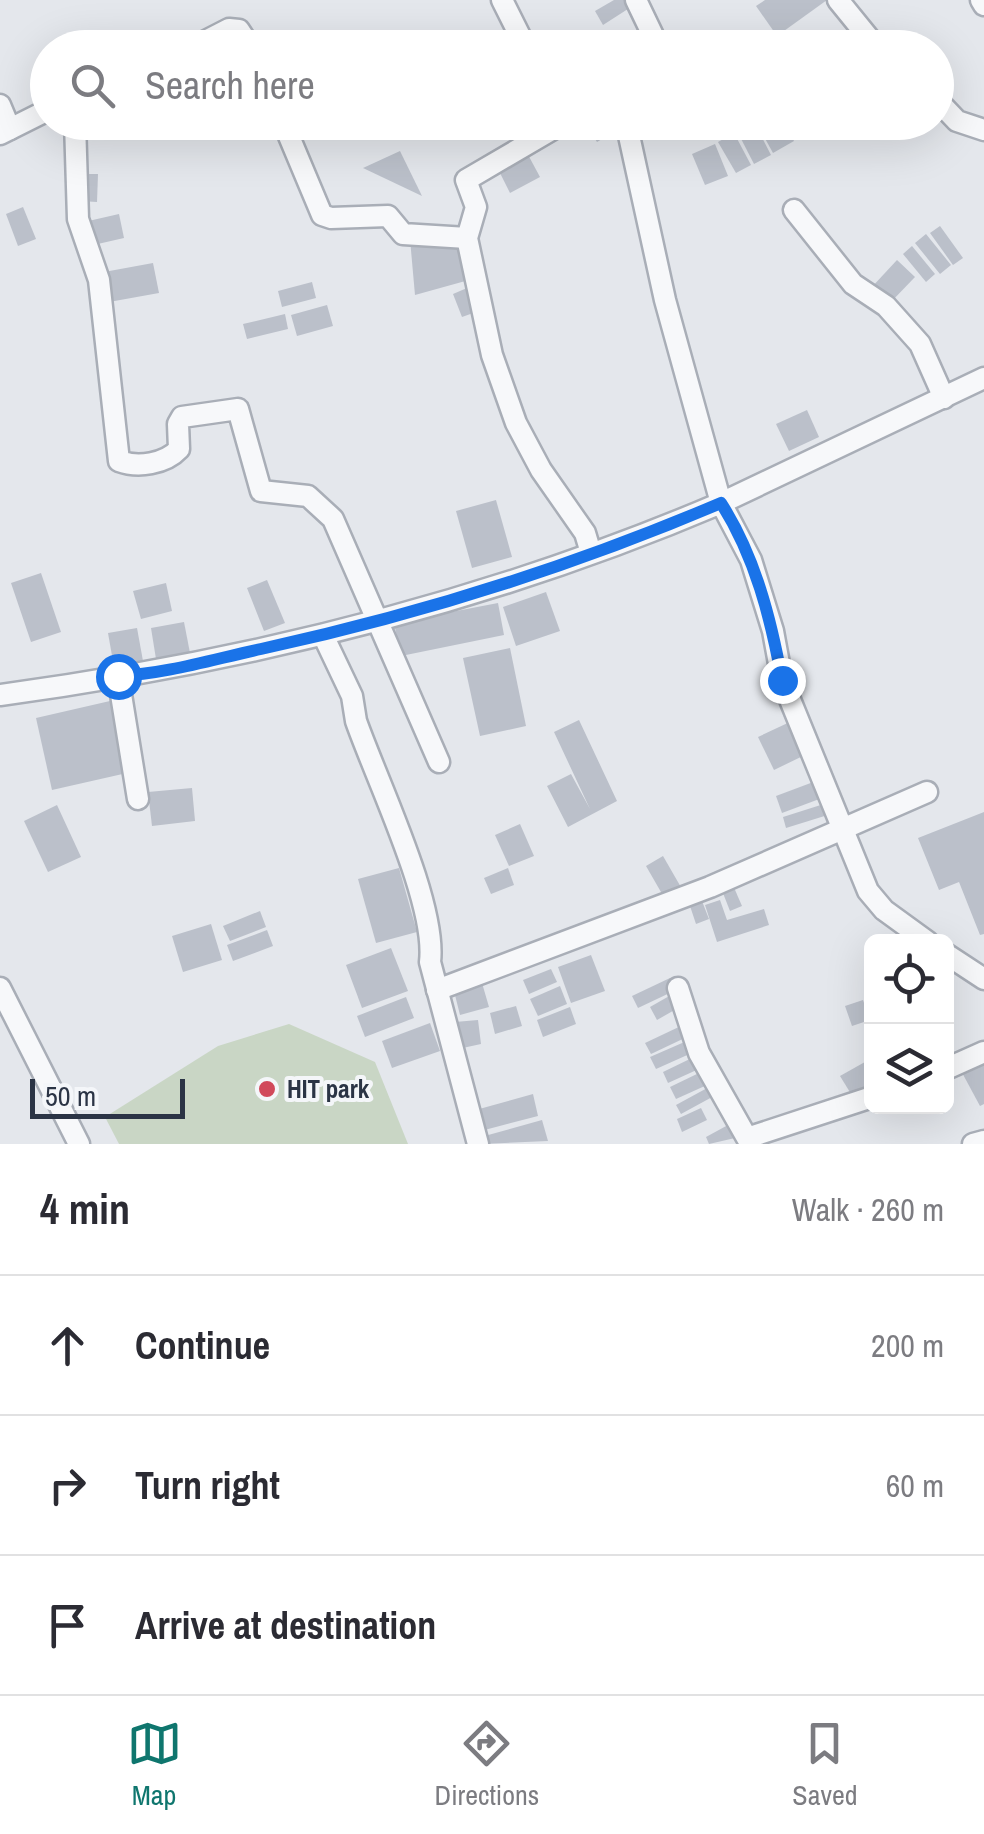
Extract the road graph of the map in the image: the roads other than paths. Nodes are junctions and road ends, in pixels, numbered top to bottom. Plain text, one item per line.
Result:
1 (502, 0) edge
2 (636, 0) edge
3 (838, 0) edge
4 (517, 30) edge
5 (650, 30) edge
6 (862, 30) edge
7 (0, 105) edge
8 (954, 117) edge
9 (30, 119) edge
10 (984, 130) edge
11 (5, 132) edge
12 (76, 140) edge
13 (291, 140) edge
14 (534, 140) edge
15 (630, 140) edge
16 (794, 210) dead end
17 (467, 238) junction
18 (984, 378) edge
19 (944, 398) junction
20 (721, 503) junction
21 (592, 553) junction
22 (380, 619) junction
23 (323, 634) junction
24 (118, 676) junction
25 (0, 695) edge
26 (439, 762) dead end
27 (926, 792) dead end
28 (138, 799) dead end
29 (844, 829) junction
30 (917, 934) edge
31 (954, 959) edge
32 (984, 980) edge
33 (0, 988) edge
34 (678, 988) dead end
35 (437, 990) junction
36 (984, 1052) edge
37 (954, 1065) edge
38 (864, 1099) edge
39 (984, 1141) edge
40 (79, 1144) edge
41 (478, 1144) edge
42 (974, 1144) edge

1 - 4 street
2 - 5 street
3 - 6 street
7 - 11 street
8 - 10 street
9 - 11 street
12 - 22 street
13 - 17 street
14 - 17 street
15 - 20 street
16 - 19 street
17 - 21 street
18 - 19 street
19 - 20 street
20 - 21 street
20 - 29 street
21 - 22 street
22 - 23 street
22 - 26 street
23 - 24 street
23 - 35 street
24 - 25 street
24 - 28 street
27 - 29 street
29 - 30 street
29 - 35 street
31 - 32 street
33 - 40 street
34 - 38 street
35 - 41 street
36 - 37 street
39 - 42 street

